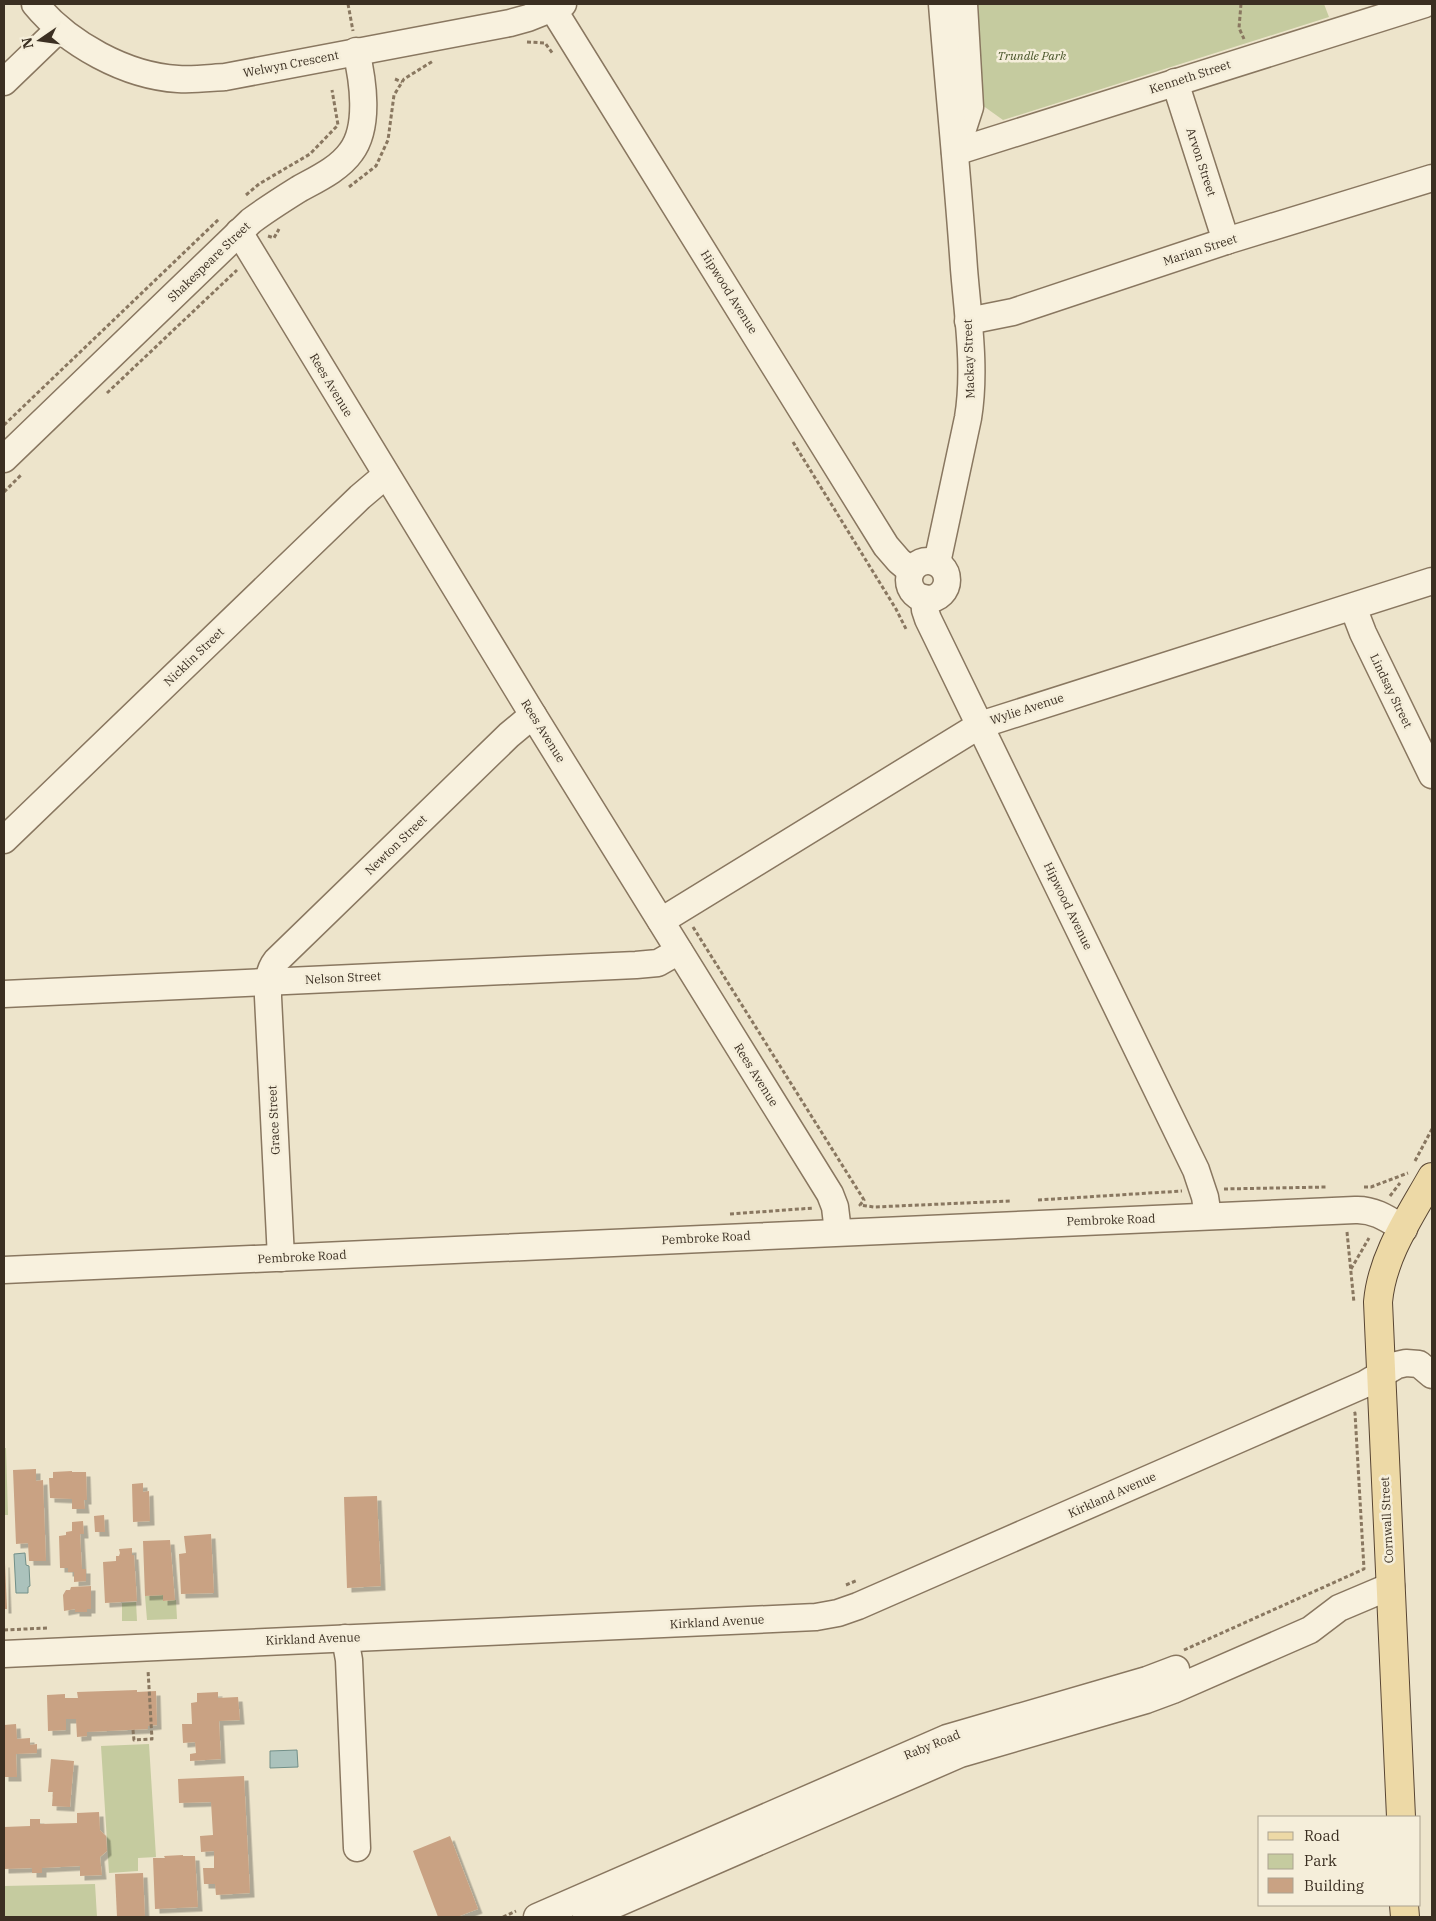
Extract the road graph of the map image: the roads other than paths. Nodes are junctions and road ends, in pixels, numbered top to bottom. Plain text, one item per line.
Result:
1 (35, 4) edge
2 (942, 4) edge
3 (964, 4) edge
4 (1425, 4) edge
5 (558, 6) edge
6 (59, 29) junction
7 (356, 51) junction
8 (4, 82) edge
9 (1175, 82) junction
10 (955, 152) junction
11 (1432, 178) edge
12 (239, 232) junction
13 (1226, 241) junction
14 (968, 320) junction
15 (14, 466) edge
16 (386, 475) junction
17 (937, 563) junction
18 (911, 571) junction
19 (1432, 582) edge
20 (924, 598) junction
21 (1353, 607) junction
22 (533, 715) junction
23 (980, 725) junction
24 (1432, 775) edge
25 (4, 840) edge
26 (661, 921) junction
27 (679, 951) junction
28 (268, 982) junction
29 (4, 994) edge
30 (1420, 1175) edge
31 (1208, 1216) junction
32 (1404, 1229) junction
33 (838, 1232) junction
34 (281, 1258) junction
35 (4, 1270) edge
36 (1380, 1374) junction
37 (1432, 1375) edge
38 (1390, 1586) junction
39 (1340, 1608) junction
40 (345, 1638) junction
41 (4, 1654) edge
42 (1401, 1816) edge
43 (357, 1848) dead end
44 (527, 1914) edge
45 (586, 1917) edge

1 - 6 street, Welwyn Crescent
2 - 10 street, Mackay Street
3 - 10 street, Mackay Street
4 - 9 street, Kenneth Street
5 - 7 street, Welwyn Crescent
5 - 18 street, Hipwood Avenue
6 - 7 street, Welwyn Crescent
6 - 8 street
7 - 12 street, Shakespeare Street
9 - 10 street, Kenneth Street
9 - 13 street, Arvon Street
10 - 14 street, Mackay Street
11 - 13 street, Marian Street
12 - 15 street, Shakespeare Street
12 - 16 street, Rees Avenue
13 - 14 street, Marian Street
14 - 17 street, Mackay Street
16 - 22 street, Rees Avenue
16 - 25 street, Nicklin Street
17 - 18 street
17 - 20 street
18 - 20 street
19 - 21 street, Wylie Avenue
20 - 23 street, Hipwood Avenue
21 - 23 street, Wylie Avenue
21 - 24 street, Lindsay Street
22 - 26 street, Rees Avenue
22 - 28 street, Newton Street
23 - 26 street, Wylie Avenue
23 - 31 street, Hipwood Avenue
26 - 27 street, Rees Avenue
27 - 28 street, Nelson Street
27 - 33 street, Rees Avenue
28 - 29 street, Nelson Street
28 - 34 street, Grace Street
30 - 32 main road, Cornwall Street
31 - 32 street, Pembroke Road
31 - 33 street, Pembroke Road
32 - 36 main road, Cornwall Street
33 - 34 street, Pembroke Road
34 - 35 street, Pembroke Road
36 - 37 street, Kirkland Avenue
36 - 38 main road, Cornwall Street
36 - 40 street, Kirkland Avenue
38 - 39 street, Raby Road
38 - 42 main road, Cornwall Street
39 - 44 street, Raby Road
39 - 45 street, Raby Road
40 - 41 street, Kirkland Avenue
40 - 43 street

